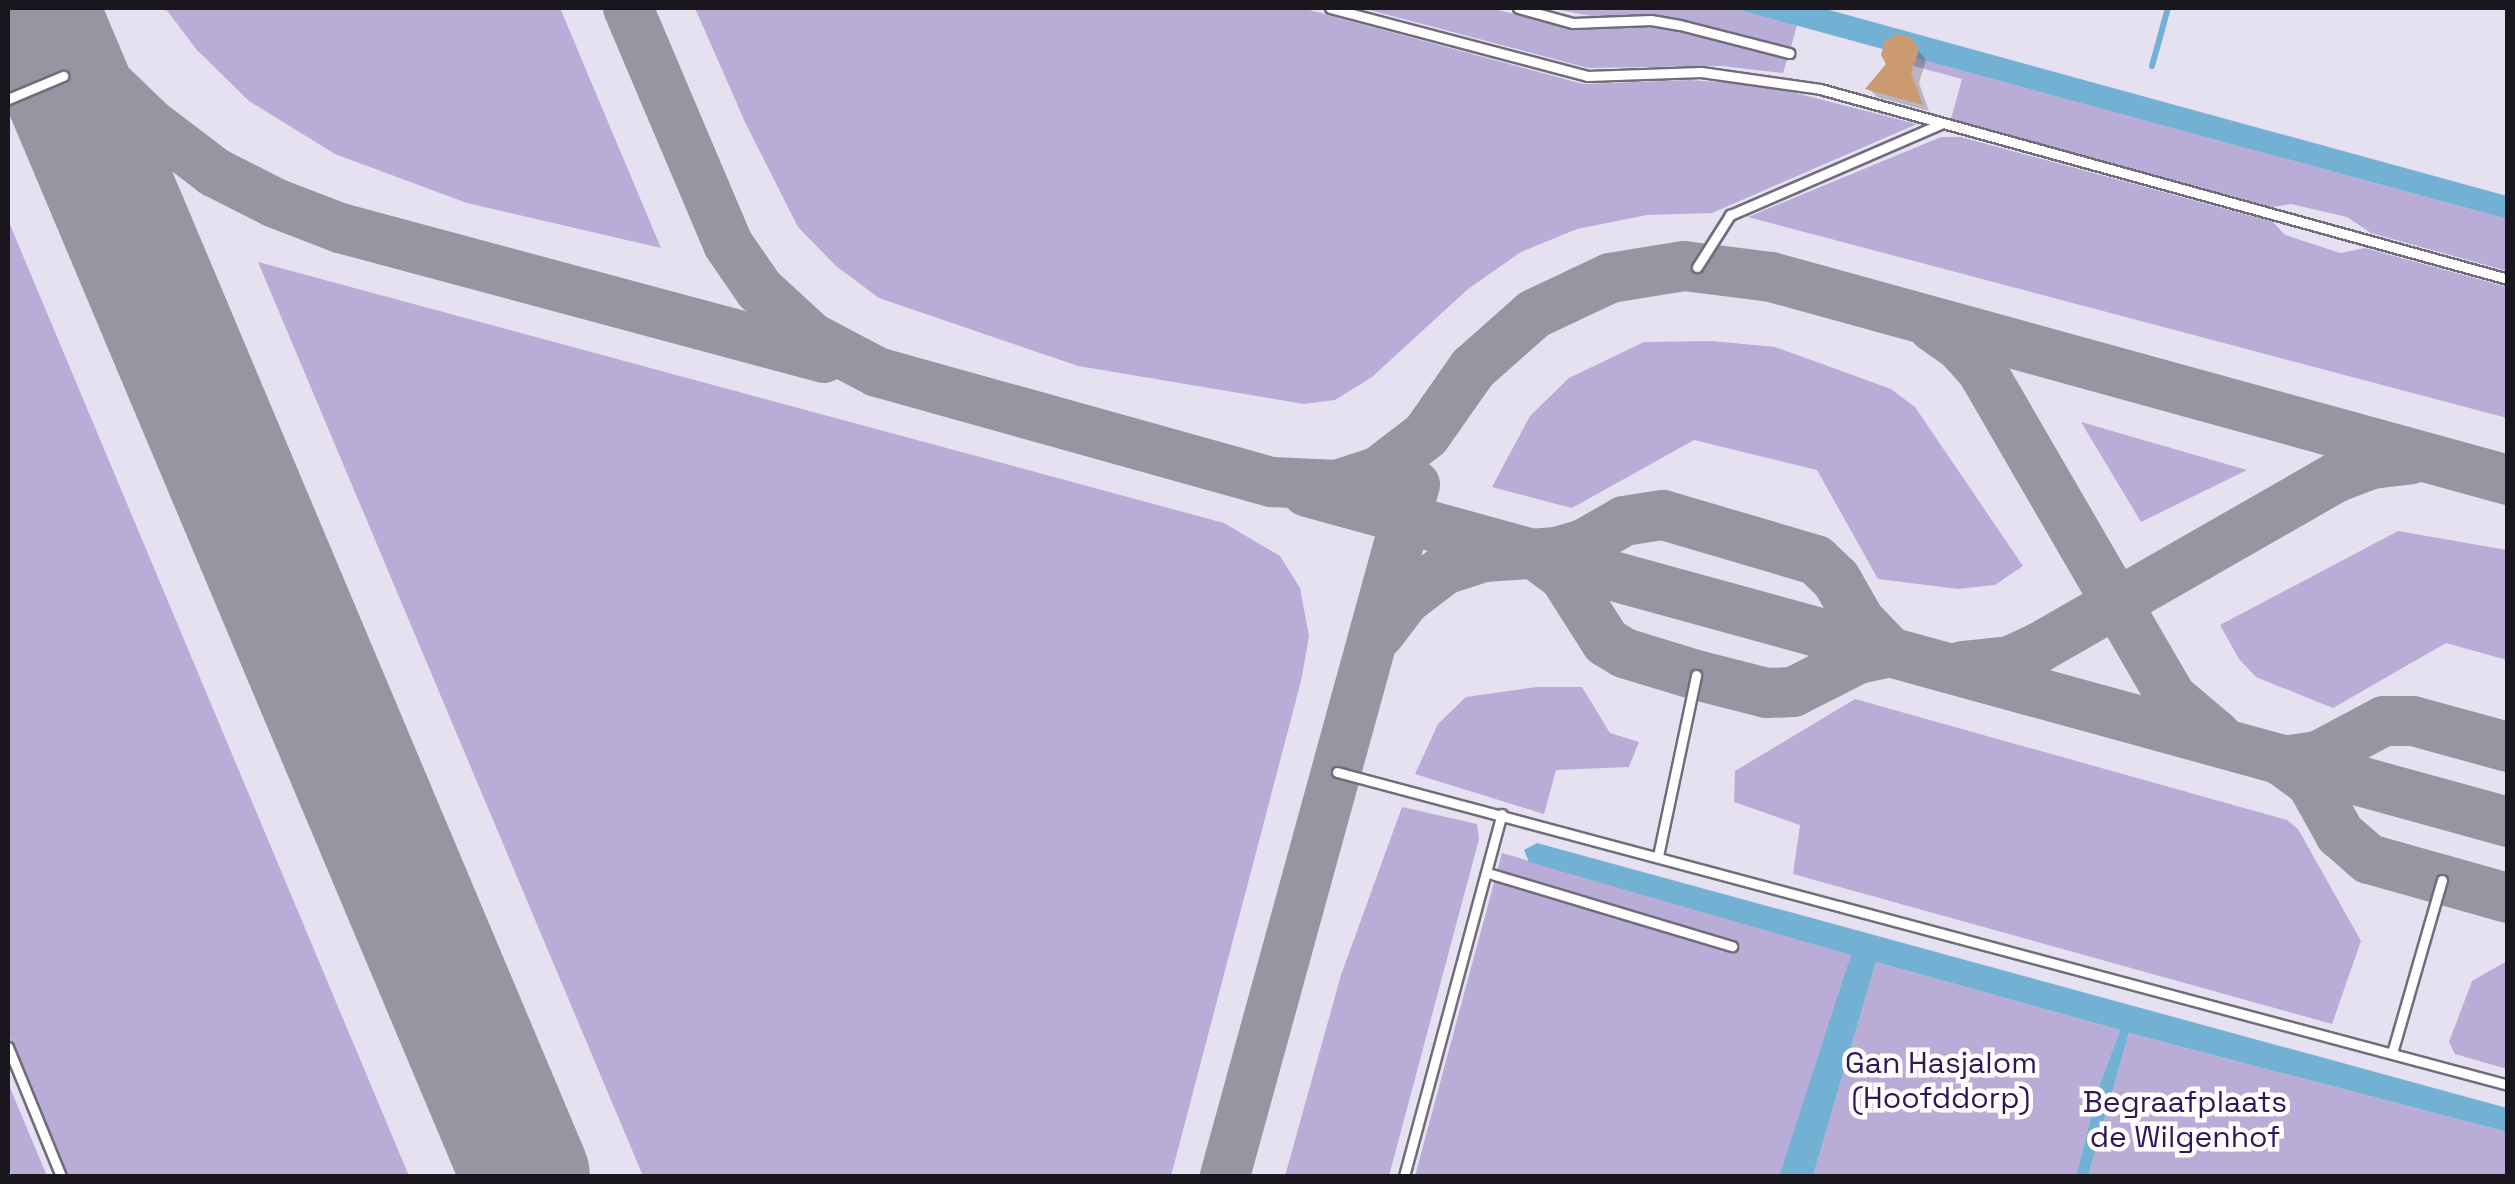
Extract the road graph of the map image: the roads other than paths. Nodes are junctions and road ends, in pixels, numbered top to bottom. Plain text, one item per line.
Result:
1 (1330, 8) edge
2 (1518, 8) edge
3 (1789, 54) dead end
4 (63, 76) dead end
5 (8, 99) edge
6 (1940, 124) junction
7 (1697, 266) dead end
8 (2508, 279) edge
9 (1696, 675) dead end
10 (1337, 772) dead end
11 (1502, 814) junction
12 (1658, 856) junction
13 (1488, 873) junction
14 (2442, 880) dead end
15 (1732, 946) dead end
16 (8, 1047) edge
17 (2392, 1053) junction
18 (2508, 1085) edge
19 (61, 1176) edge
20 (1404, 1176) edge

1 - 6 lane
2 - 3 lane
4 - 5 lane
6 - 7 lane
6 - 8 lane
9 - 12 lane
10 - 11 lane
11 - 12 lane
11 - 13 lane
12 - 17 lane
13 - 15 lane
13 - 20 lane
14 - 17 lane
16 - 19 lane
17 - 18 lane

